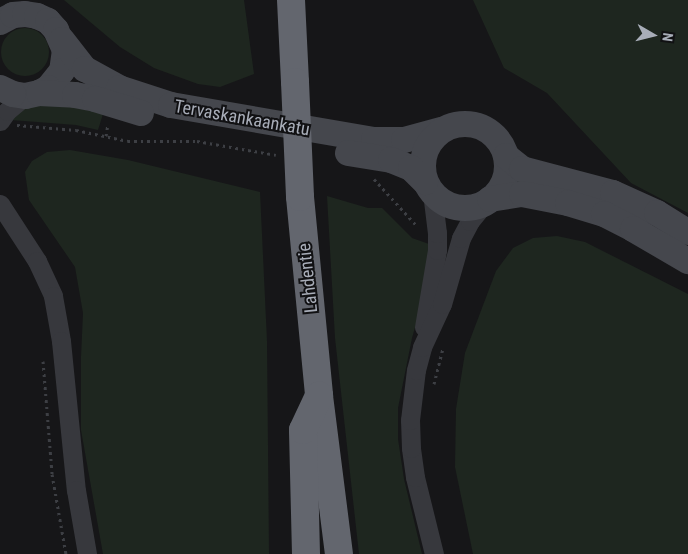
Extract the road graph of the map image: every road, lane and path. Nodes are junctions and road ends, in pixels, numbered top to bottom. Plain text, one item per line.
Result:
1 (291, 0) edge
2 (4, 16) edge
3 (62, 40) junction
4 (0, 88) edge
5 (32, 94) junction
6 (108, 120) dead end
7 (6, 123) edge
8 (442, 130) junction
9 (106, 136) junction
10 (262, 153) dead end
11 (506, 156) junction
12 (369, 176) dead end
13 (429, 188) junction
14 (487, 202) junction
15 (0, 204) edge
16 (422, 228) dead end
17 (688, 232) edge
18 (688, 262) edge
19 (445, 342) dead end
20 (422, 348) junction
21 (44, 352) dead end
22 (434, 386) dead end
23 (320, 396) junction
24 (66, 554) edge
25 (87, 554) edge
26 (306, 554) edge
27 (339, 554) edge
28 (434, 554) edge

1 - 23 highway, Lahdentie, bridge
2 - 3 street, Tervaskankaankatu
3 - 5 street
3 - 8 street, Tervaskankaankatu
4 - 5 street, Tervaskankaankatu
5 - 7 street
5 - 13 street, Tervaskankaankatu
6 - 9 path
7 - 9 path
8 - 11 street
8 - 13 street
9 - 10 path
11 - 14 street
11 - 17 street
12 - 16 path
13 - 14 street
13 - 20 street
14 - 18 street
14 - 20 street
15 - 25 street
19 - 22 path
20 - 28 street
21 - 24 path
23 - 26 highway
23 - 27 highway, Lahdentie

